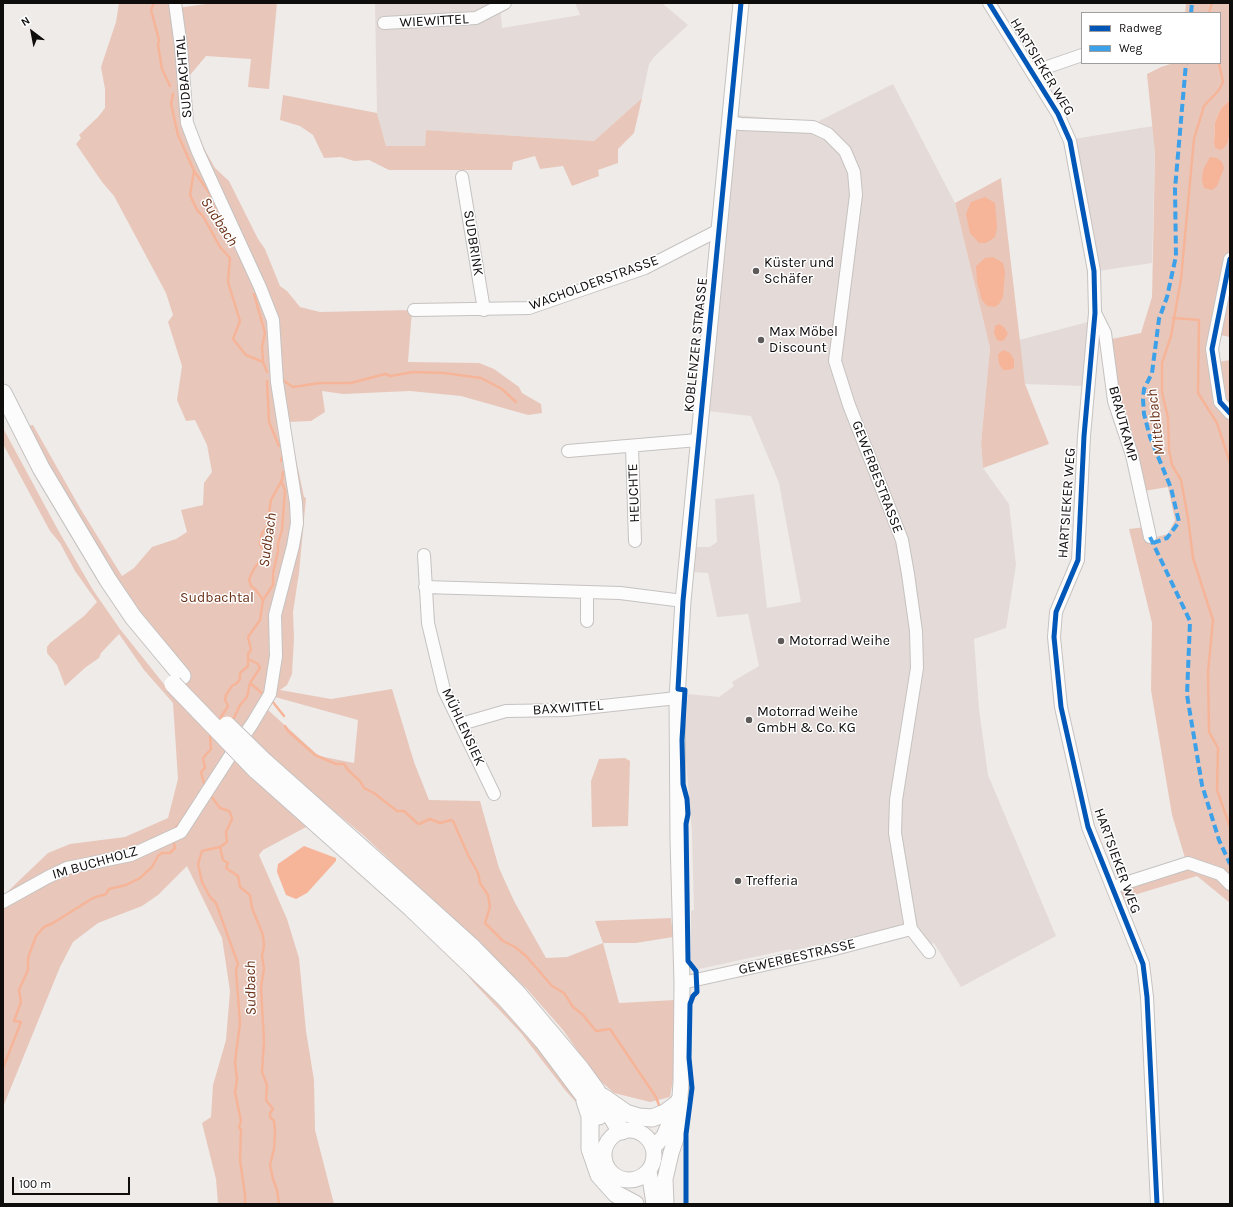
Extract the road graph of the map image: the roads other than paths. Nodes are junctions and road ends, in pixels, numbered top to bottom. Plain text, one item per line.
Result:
1 (175, 3) edge
2 (505, 3) edge
3 (741, 3) edge
4 (989, 3) edge
5 (384, 23) dead end
6 (1081, 55) edge
7 (1033, 72) junction
8 (729, 122) junction
9 (462, 177) dead end
10 (719, 230) junction
11 (1230, 259) edge
12 (414, 310) dead end
13 (484, 310) junction
14 (1095, 313) junction
15 (3, 393) edge
16 (1230, 413) edge
17 (3, 418) edge
18 (698, 440) junction
19 (632, 446) junction
20 (568, 451) dead end
21 (1150, 537) dead end
22 (636, 541) dead end
23 (424, 555) dead end
24 (425, 587) junction
25 (587, 592) junction
26 (682, 601) junction
27 (587, 621) dead end
28 (177, 680) junction
29 (677, 698) junction
30 (252, 724) joint
31 (461, 724) junction
32 (260, 765) junction
33 (494, 794) dead end
34 (1230, 884) edge
35 (1113, 887) junction
36 (3, 902) edge
37 (911, 929) junction
38 (928, 952) dead end
39 (682, 983) junction
40 (575, 1082) junction
41 (596, 1090) junction
42 (678, 1100) junction
43 (668, 1123) junction
44 (617, 1134) junction
45 (644, 1135) junction
46 (653, 1148) junction
47 (649, 1171) junction
48 (629, 1181) junction
49 (657, 1202) edge
50 (635, 1204) edge
51 (1157, 1204) edge

1 - 30 street, SUDBACHTAL
2 - 5 street, WIEWITTEL
3 - 8 main road, KOBLENZER STRASSE
4 - 7 street, HARTSIEKER WEG
6 - 7 street
7 - 14 street, HARTSIEKER WEG
8 - 10 main road, KOBLENZER STRASSE
8 - 37 street, GEWERBESTRASSE
9 - 13 street, SUDBRINK
10 - 13 street, WACHOLDERSTRASSE
10 - 18 main road, KOBLENZER STRASSE
11 - 16 street
12 - 13 street, WACHOLDERSTRASSE
14 - 21 street, BRAUTKAMP
14 - 35 street, HARTSIEKER WEG
15 - 28 highway
17 - 28 highway
18 - 19 street, HEUCHTE
18 - 26 main road, KOBLENZER STRASSE
19 - 20 street, HEUCHTE
19 - 22 street, HEUCHTE
23 - 24 street, MÜHLENSIEK
24 - 25 street
24 - 31 street, MÜHLENSIEK
25 - 26 street
25 - 27 street
26 - 29 main road, KOBLENZER STRASSE
28 - 32 highway, bridge
29 - 31 street, BAXWITTEL
29 - 39 main road, KOBLENZER STRASSE
30 - 36 street, IM BUCHHOLZ
31 - 33 street, MÜHLENSIEK
32 - 40 highway
32 - 41 highway
34 - 35 street
35 - 51 street, HARTSIEKER WEG
37 - 38 street, GEWERBESTRASSE
37 - 39 street, GEWERBESTRASSE
39 - 42 main road, KOBLENZER STRASSE
40 - 44 highway
40 - 50 highway
41 - 42 highway
41 - 44 highway
42 - 43 main road, KOBLENZER STRASSE
42 - 49 main road
43 - 45 main road
43 - 46 main road, KOBLENZER STRASSE
44 - 45 main road
44 - 48 main road
45 - 46 main road
46 - 47 main road
47 - 48 main road
47 - 49 main road
48 - 49 main road

